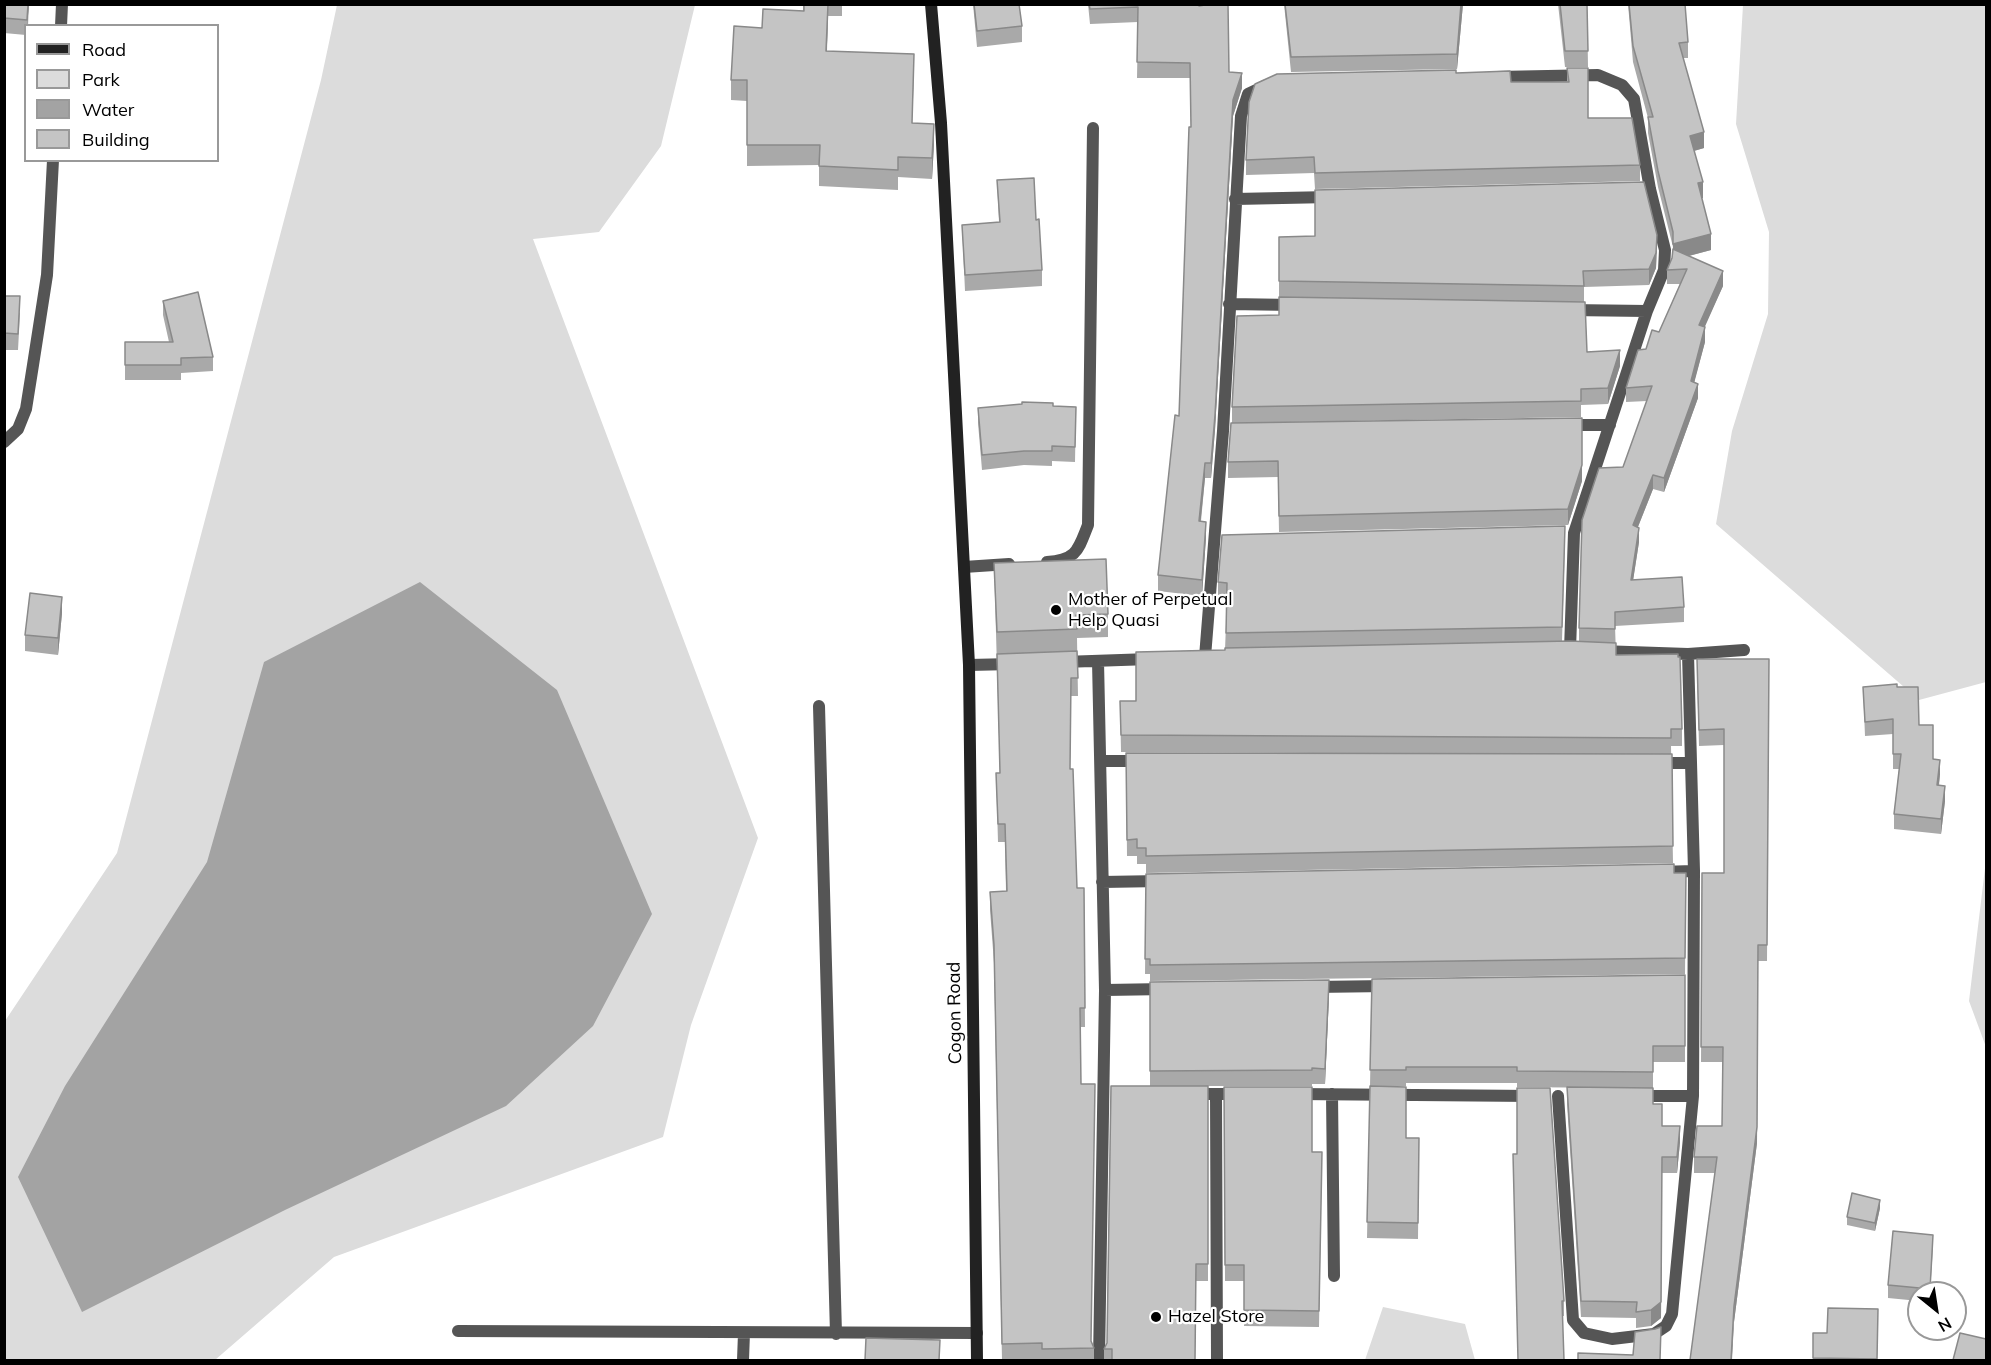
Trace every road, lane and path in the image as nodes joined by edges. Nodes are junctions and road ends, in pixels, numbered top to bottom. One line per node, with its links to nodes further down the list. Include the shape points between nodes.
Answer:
1 (62, 4): 3 (street)
2 (931, 4): 17 (street, Cogon Road, via 941,123)
3 (61, 24)
4 (1479, 77): 13 (street, via 1598,75 1622,85 1634,99 1644,189 1665,249 1664,270)
5 (1276, 81): 9 (street, via 1248,94 1240,116)
6 (1093, 128): 17 (street, via 1088,525 1077,551 1062,561)
7 (53, 162): 16 (street, via 47,275 26,409 18,429)
8 (1341, 196): 9 (street)
9 (1235, 199): 10 (street)
10 (1229, 304): 11 (street); 20 (street, via 1228,431 1220,542)
11 (1301, 306)
12 (1551, 310): 13 (street)
13 (1647, 311): 14 (street)
14 (1610, 424): 15 (street); 19 (street, via 1568,533 1564,650)
15 (1551, 426)
16 (4, 442)
17 (964, 567): 25 (street, Cogon Road)
18 (1744, 650): 19 (street)
19 (1688, 654): 30 (street)
20 (1205, 657)
21 (1157, 659): 22 (street)
22 (1098, 661): 23 (street); 27 (street)
23 (1051, 662)
24 (1028, 663): 25 (street)
25 (969, 665): 49 (street, Cogon Road)
26 (819, 706): 50 (street)
27 (1101, 761): 28 (street); 34 (street)
28 (1160, 761)
29 (1644, 763): 30 (street)
30 (1691, 763): 32 (street)
31 (1647, 872): 32 (street)
32 (1694, 872): 45 (street, via 1689,983)
33 (1173, 881): 34 (street)
34 (1102, 882): 38 (street)
35 (1400, 986): 36 (street)
36 (1305, 987)
37 (1176, 989): 38 (street)
38 (1105, 990): 53 (street, via 1109,1095)
39 (1182, 1094): 40 (street)
40 (1216, 1094): 41 (street); 54 (street)
41 (1251, 1094)
42 (1286, 1094): 43 (street)
43 (1332, 1094): 45 (street, via 1564,1096 1573,1320 1584,1333 1612,1339 1654,1334 1666,1326 1672,1314); 46 (street)
44 (1626, 1096): 45 (street)
45 (1693, 1096)
46 (1334, 1276)
47 (458, 1331): 48 (street)
48 (744, 1333): 50 (street); 51 (street)
49 (976, 1333): 50 (street); 52 (street, Cogon Road)
50 (836, 1334)
51 (743, 1360)
52 (977, 1360)
53 (1099, 1360)
54 (1217, 1360)

